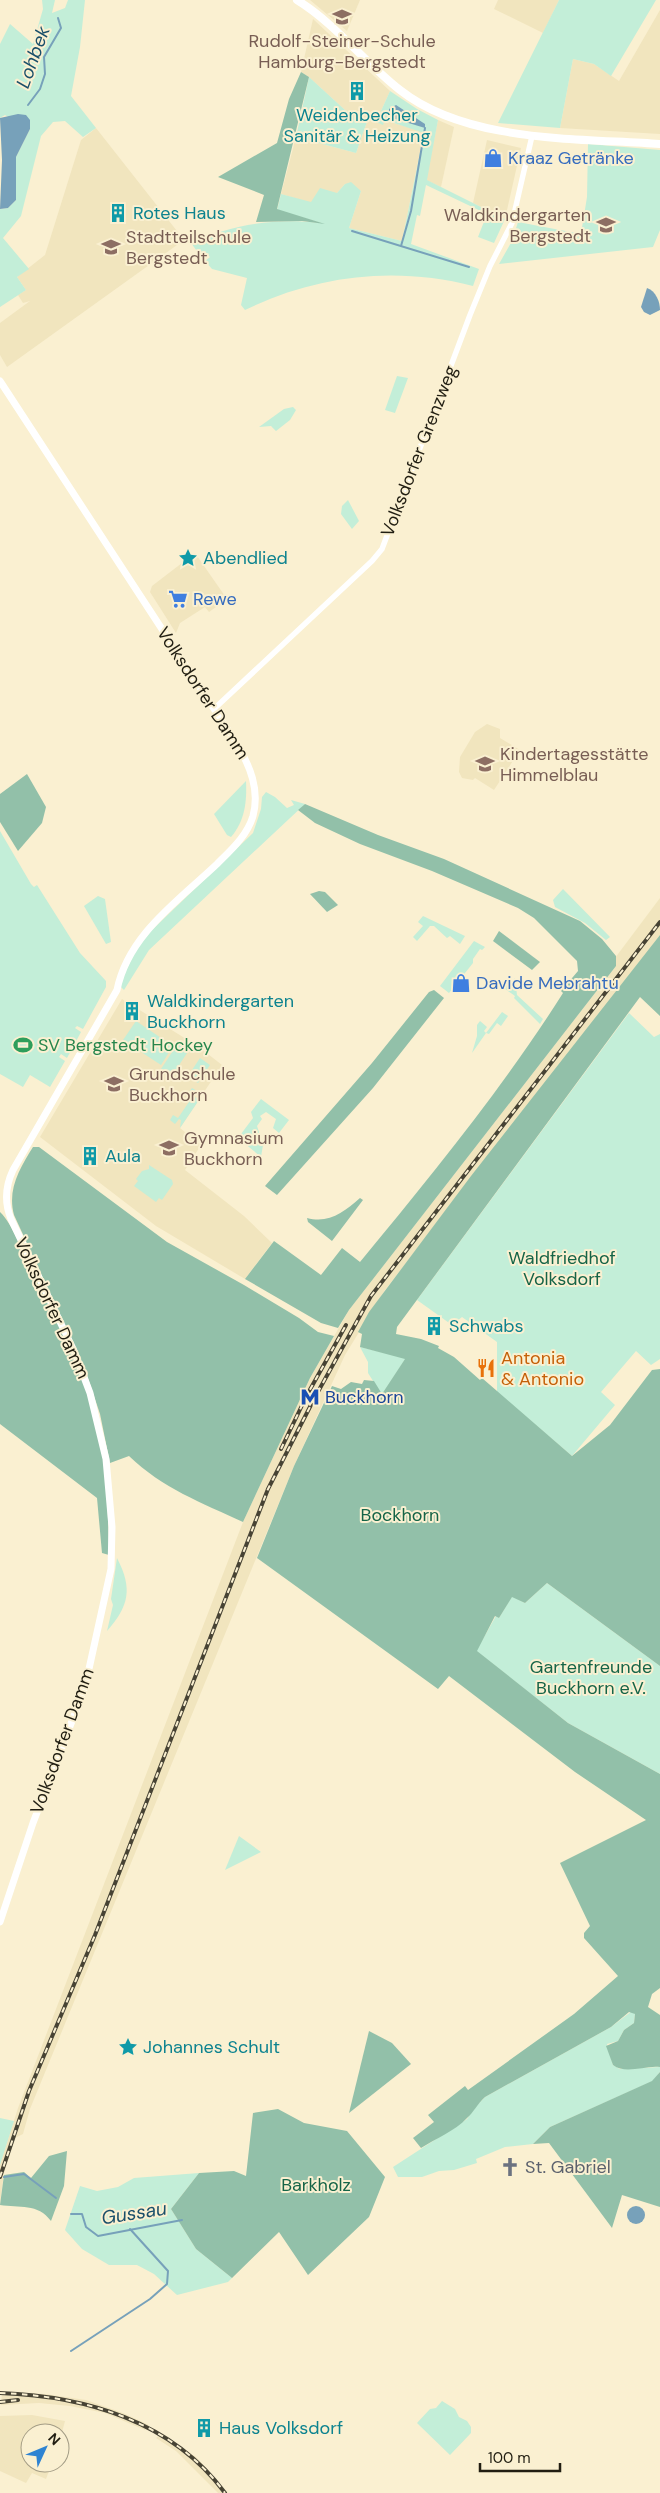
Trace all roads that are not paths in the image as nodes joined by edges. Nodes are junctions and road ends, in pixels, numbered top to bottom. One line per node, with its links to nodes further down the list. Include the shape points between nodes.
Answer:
1 (297, 0): 2 (main road, via 334,28 408,96 475,125)
2 (532, 136): 3 (main road); 5 (street, Volksdorfer Grenzweg, via 512,223 490,266 382,549)
3 (660, 144)
4 (0, 381): 5 (main road, Volksdorfer Damm)
5 (215, 708): 6 (main road, Volksdorfer Damm, via 243,753 252,775 255,795 252,820 240,841 149,927 134,946 120,974 117,990 13,1170 7,1189 10,1219 74,1351 90,1393 106,1459 112,1527 111,1569 85,1687 33,1822)
6 (0, 1922)

